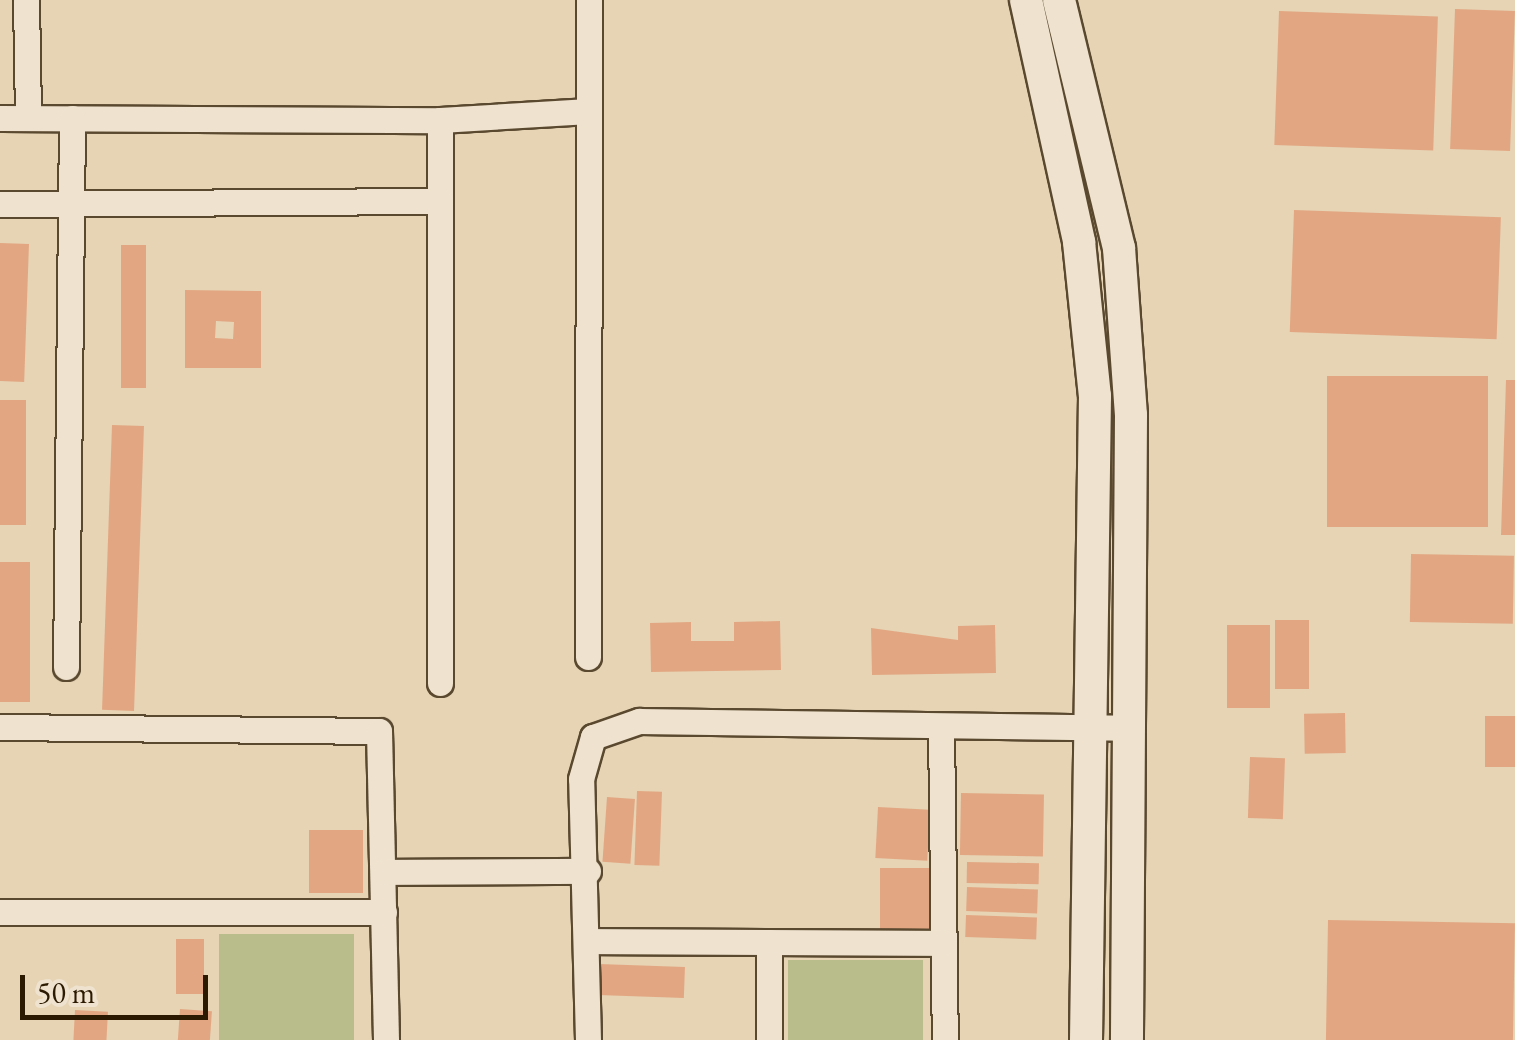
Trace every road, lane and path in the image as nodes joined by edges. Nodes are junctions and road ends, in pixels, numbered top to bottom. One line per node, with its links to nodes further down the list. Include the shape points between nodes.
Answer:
1 (26, 0): 7 (street)
2 (589, 0): 5 (street)
3 (1026, 0): 18 (street, via 1078,242 1096,396)
4 (1060, 0): 19 (street, via 1119,248 1130,415)
5 (589, 111): 9 (street); 13 (street)
6 (0, 118): 7 (street)
7 (28, 118): 8 (street)
8 (72, 118): 9 (street); 11 (street)
9 (440, 120): 10 (street)
10 (440, 201): 11 (street); 15 (street)
11 (71, 203): 12 (street); 14 (street)
12 (0, 204)
13 (588, 657)
14 (66, 667)
15 (440, 683)
16 (941, 726): 18 (street); 20 (street, via 612,728 584,753); 26 (street)
17 (0, 727): 21 (street, via 379,731)
18 (1087, 728): 19 (street); 31 (street)
19 (1128, 728): 32 (street)
20 (588, 871): 21 (street); 24 (street)
21 (384, 872): 23 (street)
22 (0, 912): 23 (street)
23 (384, 912): 27 (street)
24 (588, 941): 25 (street); 28 (street)
25 (769, 942): 26 (street); 29 (street)
26 (944, 943): 30 (street)
27 (386, 1040)
28 (588, 1040)
29 (769, 1040)
30 (945, 1040)
31 (1086, 1040)
32 (1127, 1040)

